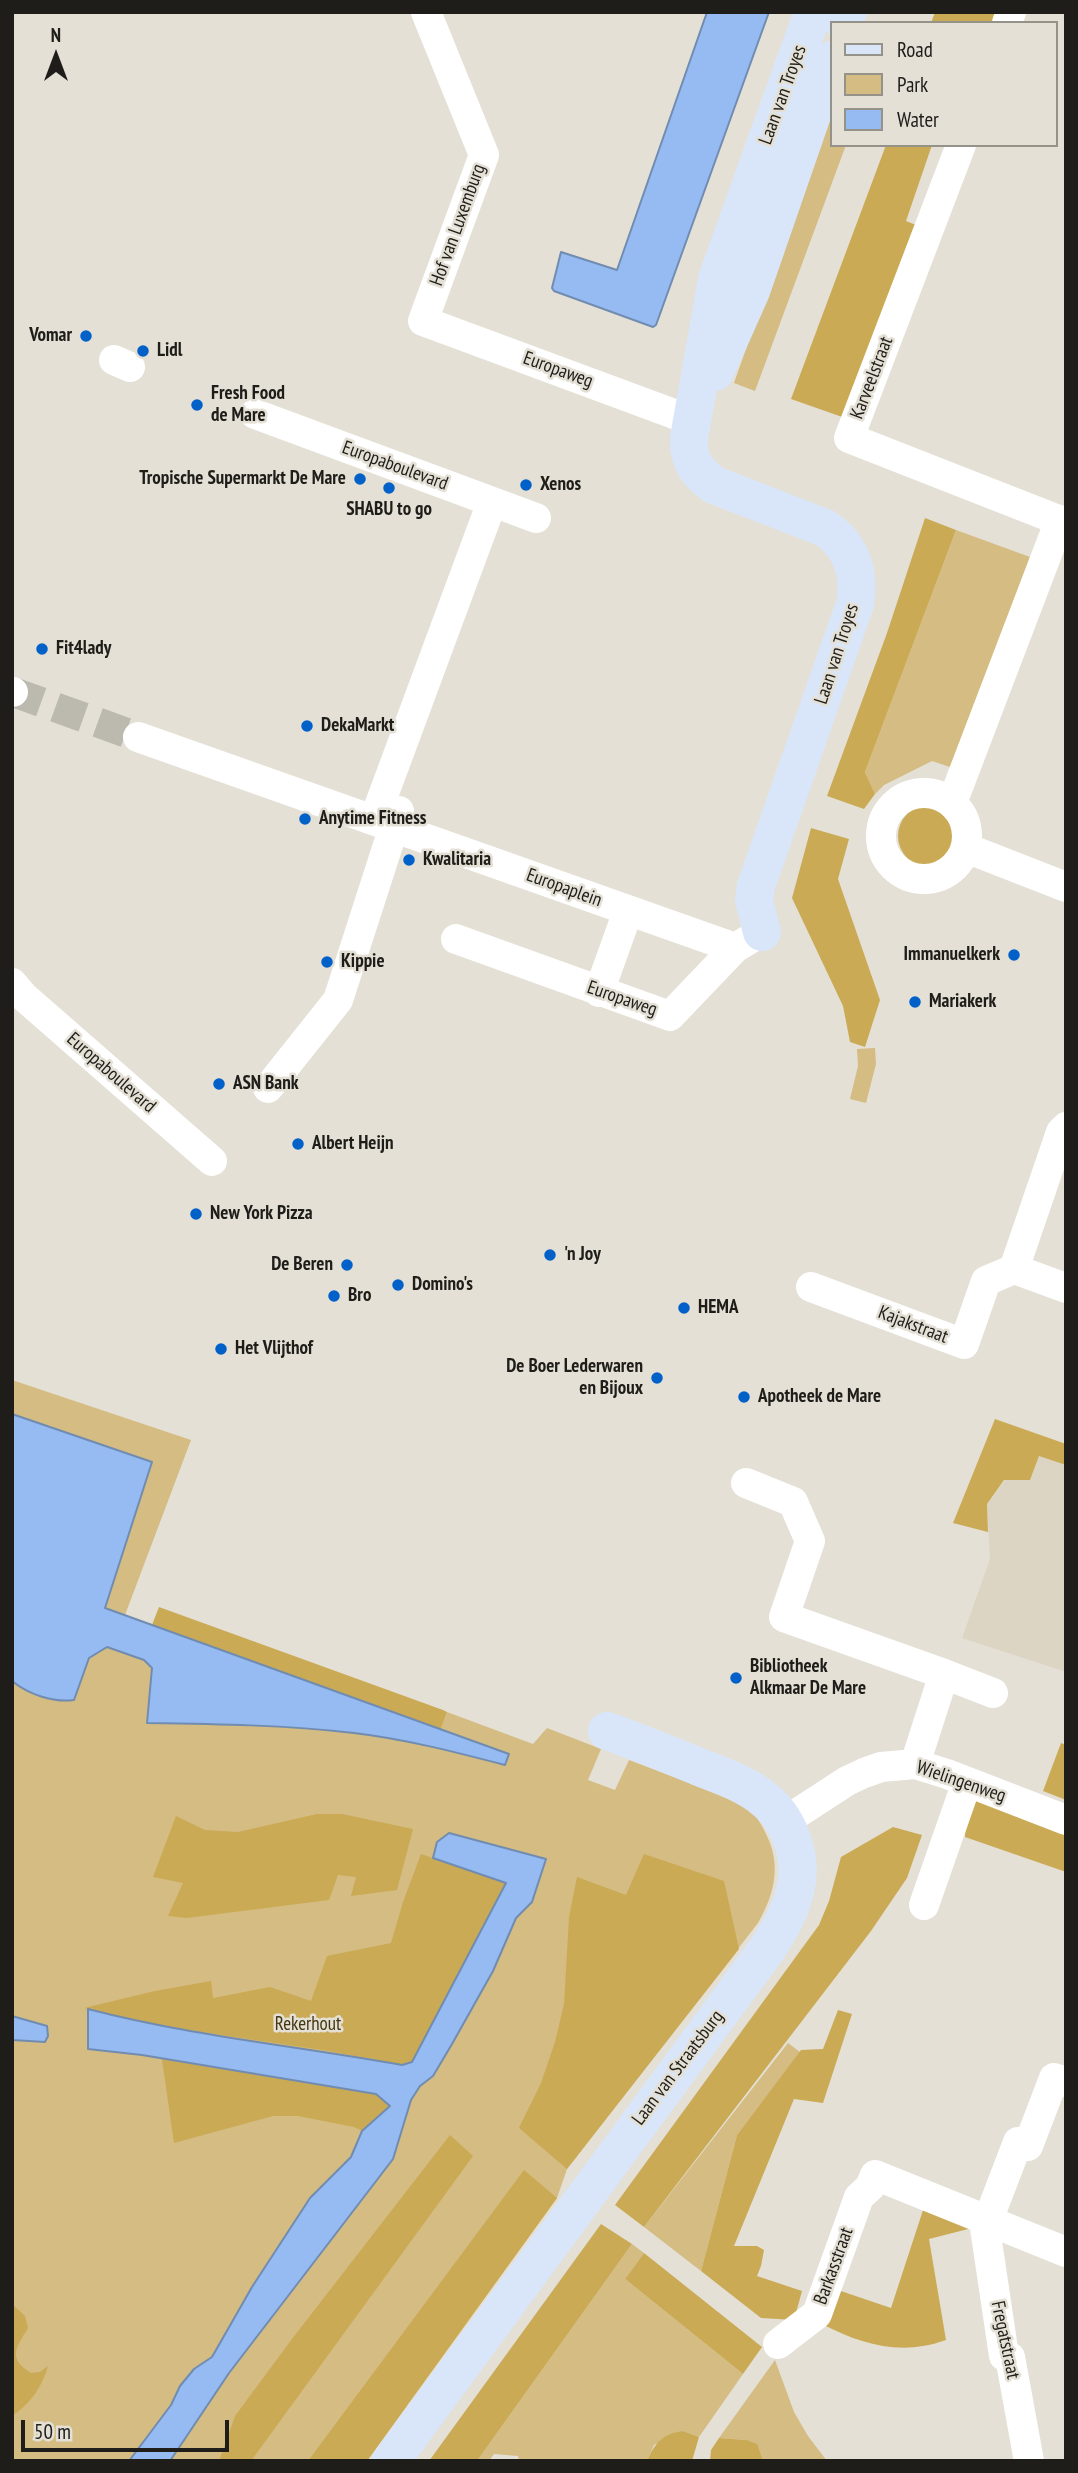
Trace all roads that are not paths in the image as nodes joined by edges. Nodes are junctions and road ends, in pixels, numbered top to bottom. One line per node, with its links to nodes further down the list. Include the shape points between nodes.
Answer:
1 (426, 12): 5 (street, Hof van Luxemburg, via 484,155)
2 (813, 12): 7 (street, Laan van Troyes, via 717,279)
3 (830, 63): 7 (street, Laan van Troyes, via 751,292)
4 (960, 147): 10 (street, Karveelstraat, via 849,438)
5 (423, 321): 7 (street, Europaweg)
6 (255, 414): 8 (street, Europaboulevard)
7 (693, 421): 19 (street, Laan van Troyes, via 690,457 703,477 837,536 849,551 857,580 855,604 756,886)
8 (492, 502): 9 (street, Europaboulevard); 14 (street)
9 (536, 519)
10 (1063, 522): 13 (street, Karveelstraat)
11 (138, 737): 14 (street)
12 (408, 786): 14 (street)
13 (952, 803): 15 (street, via 966,823); 15 (street, via 927,793 901,799 884,819 882,847 898,870 924,880 951,871)
14 (384, 824): 17 (street, Europaplein); 22 (street, via 338,1000)
15 (966, 848): 16 (street)
16 (1066, 887)
17 (628, 911): 19 (street, Europaplein); 21 (street)
18 (456, 939): 21 (street, Europaweg)
19 (749, 940): 21 (street, Europaweg, via 670,1016)
20 (12, 983): 24 (street, Europaboulevard)
21 (600, 992)
22 (268, 1088)
23 (1066, 1127): 25 (street)
24 (212, 1161)
25 (1014, 1269): 26 (street, Kajakstraat, via 986,1281 964,1344); 27 (street)
26 (811, 1287)
27 (1066, 1288)
28 (746, 1483): 29 (street, via 793,1502 810,1541 784,1617)
29 (944, 1674): 30 (street); 32 (street)
30 (993, 1693)
31 (607, 1731): 35 (street, Laan van Straatsburg, via 747,1788 761,1796)
32 (915, 1764): 33 (street, Wielingenweg); 35 (street, Wielingenweg, via 864,1773)
33 (967, 1782): 34 (street, Wielingenweg); 36 (street)
34 (1066, 1820)
35 (784, 1822): 41 (street, Laan van Straatsburg, via 796,1853 797,1879 786,1916 770,1944)
36 (924, 1905)
37 (1066, 2082): 38 (street, Fregatstraat, via 1054,2078 1028,2146 1018,2142)
38 (988, 2219): 39 (street); 40 (street, Barkasstraat, via 875,2175 859,2197 817,2314); 42 (street, Fregatstraat, via 985,2228 1004,2356 1010,2357)
39 (1066, 2252)
40 (778, 2344)
41 (391, 2461)
42 (1029, 2461)

